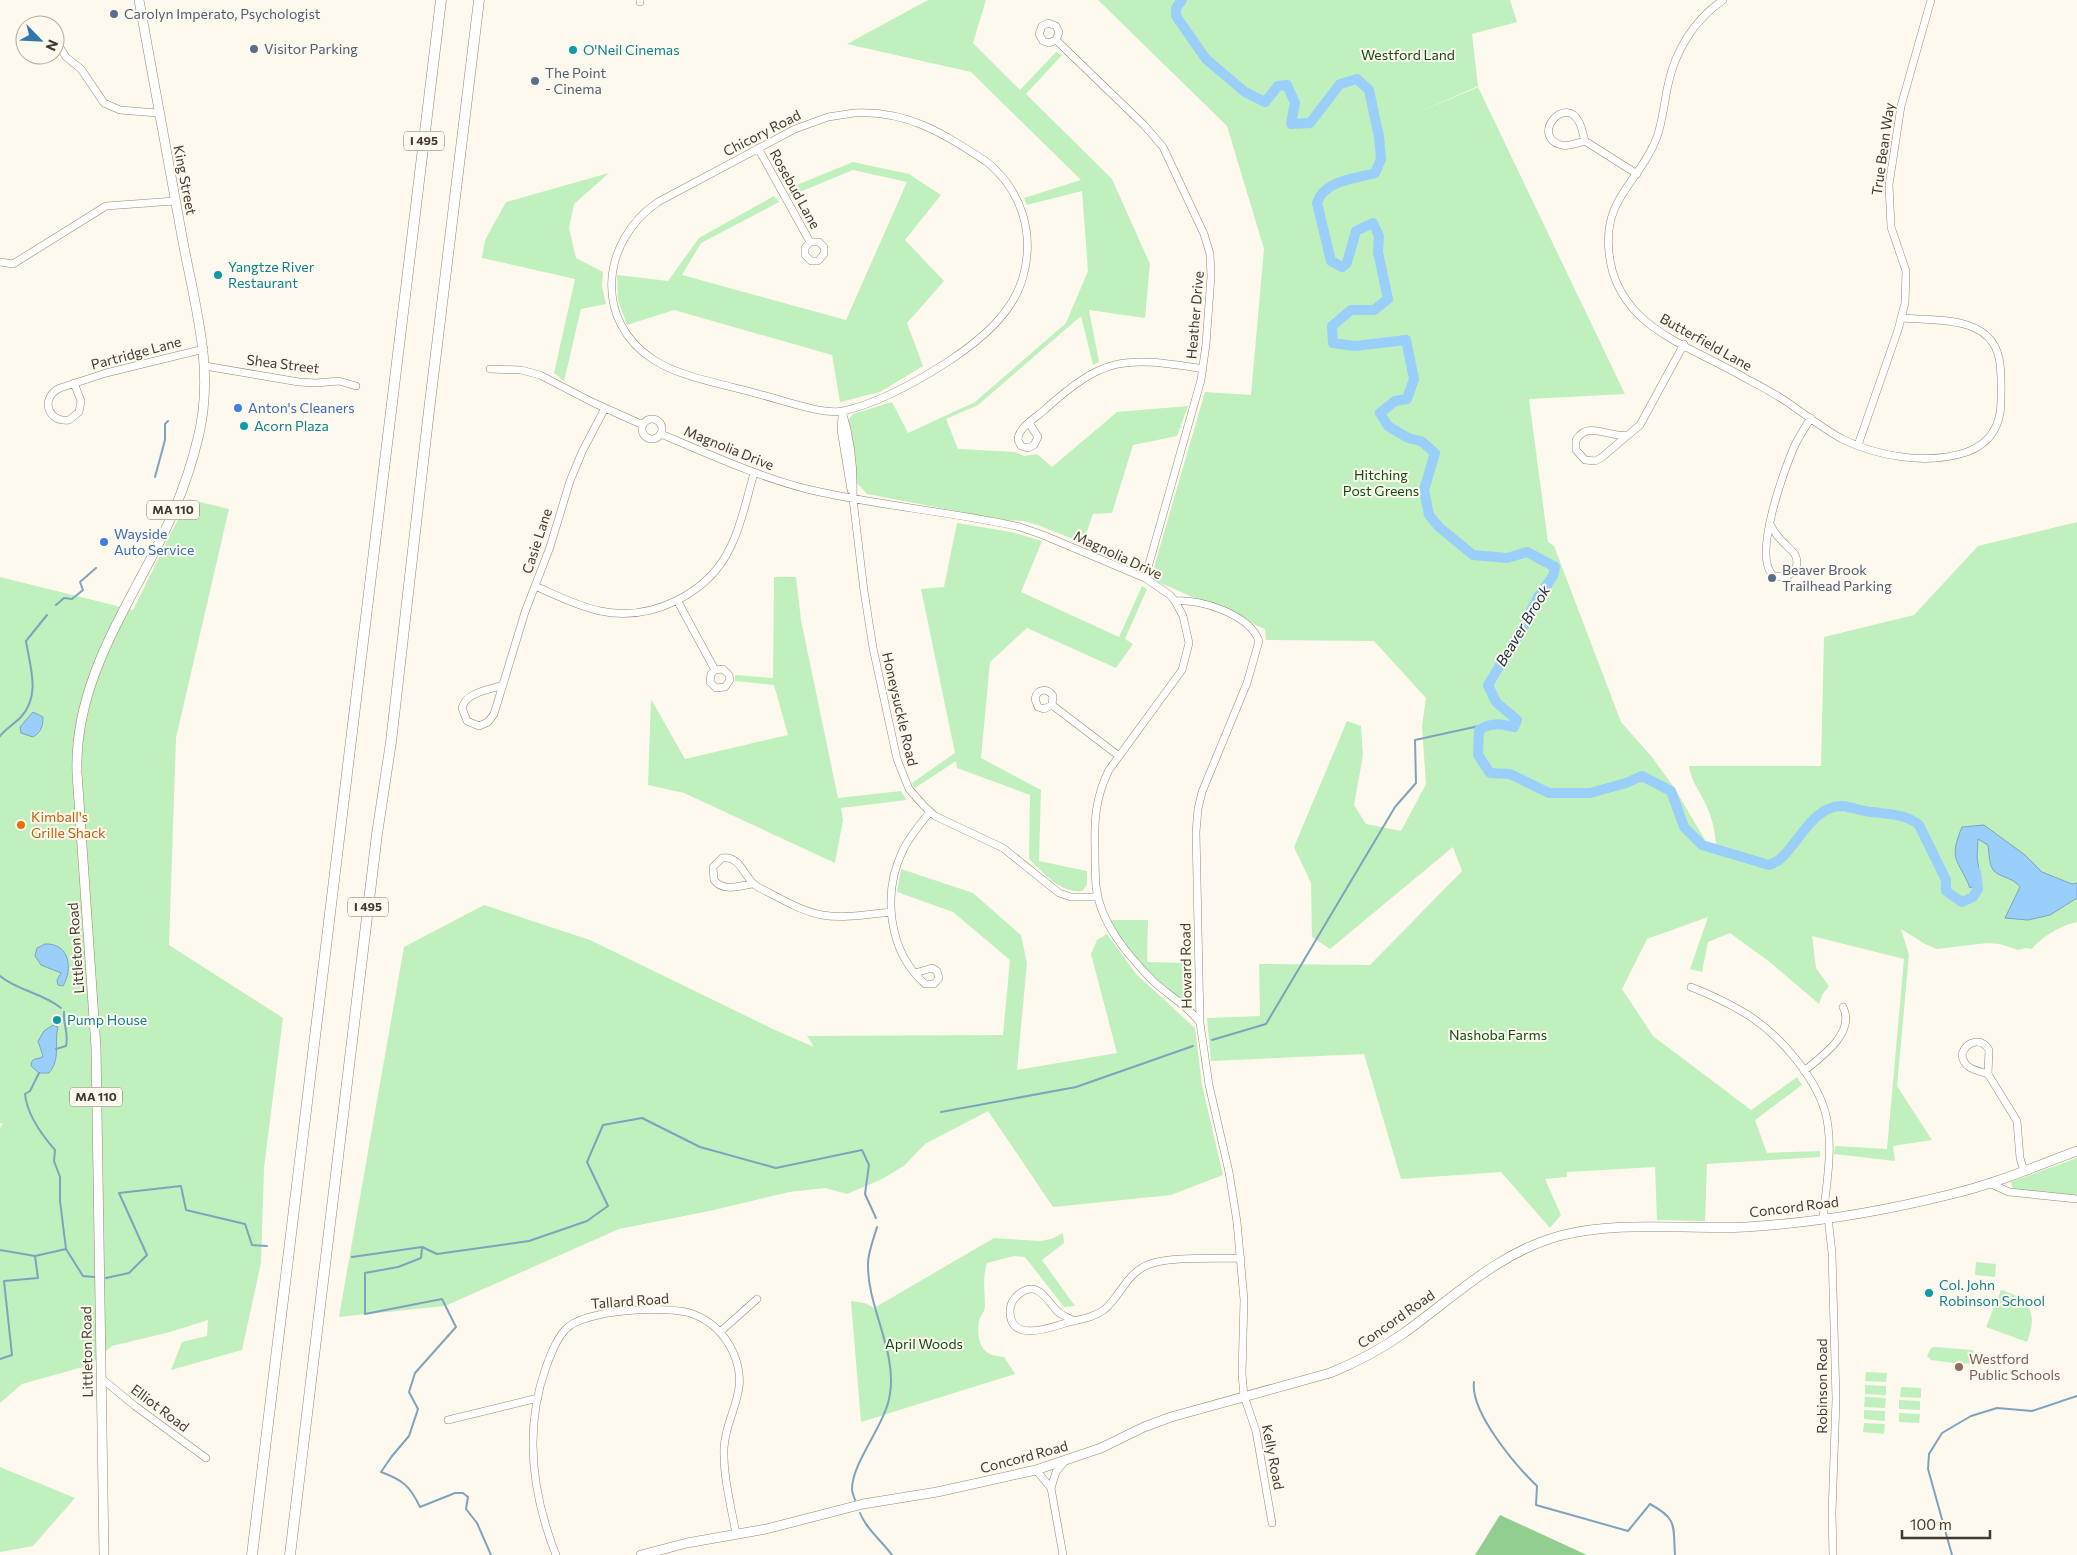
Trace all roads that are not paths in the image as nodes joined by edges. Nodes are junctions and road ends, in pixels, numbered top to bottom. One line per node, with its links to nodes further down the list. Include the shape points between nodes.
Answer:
1 (139, 0): 10 (main road, King Street / MA 110)
2 (436, 0): 9 (highway)
3 (441, 0): 9 (highway, I 495)
4 (479, 0): 75 (highway, I 495)
5 (1723, 0): 13 (street, Butterfield Lane, via 1698,22 1677,56 1657,136)
6 (1931, 0): 17 (street, True Bean Way, via 1901,106 1889,185 1891,227 1906,271)
7 (1056, 40): 22 (street, Heather Drive, via 1154,135 1169,158 1204,234 1212,270)
8 (65, 56): 10 (street, via 81,70 104,103 120,110)
9 (430, 94): 74 (highway, I 495)
10 (158, 112): 14 (main road, King Street / MA 110)
11 (1585, 141): 11 (street, via 1580,122 1572,114 1562,113 1553,118 1550,134 1556,142 1566,145); 13 (street)
12 (758, 148): 15 (street, Rosebud Lane); 26 (street, Chicory Road, via 658,202 634,222 623,238 614,262 612,287 616,312 635,344 666,367 804,406); 26 (street, Chicory Road, via 795,129 828,118 867,112 901,116 928,127 987,162 1012,188 1022,210 1027,239 1025,269 1015,297 996,322 935,369 887,395)
13 (1637, 174): 18 (street, Butterfield Lane, via 1613,208 1608,241 1611,264 1631,307 1650,325)
14 (175, 201): 16 (street, via 106,206 13,264); 19 (main road, King Street / MA 110)
15 (810, 242)
16 (0, 262)
17 (1902, 318): 32 (street, True Bean Way); 32 (street, via 1962,324 1987,336 2000,361 2001,410 1998,423 1982,445 1951,456 1905,457)
18 (1684, 344): 27 (street, Butterfield Lane); 31 (street, via 1642,421)
19 (204, 349): 20 (main road, King Street / MA 110); 23 (street, Partridge Lane)
20 (206, 366): 24 (street, Shea Street, via 299,382 339,381); 63 (main road, Littleton Road / MA 110, via 200,429 188,471 167,525 97,663 80,724 77,773 96,1048)
21 (490, 369): 25 (street, Magnolia Drive, via 521,370 540,375)
22 (1203, 369): 28 (street, via 1152,361 1113,364 1078,381); 36 (street, Heather Drive)
23 (74, 383): 23 (street, Partridge Lane, via 57,389 50,397 49,410 58,420 72,419 79,412 81,401)
24 (356, 386)
25 (605, 408): 29 (street, Magnolia Drive); 37 (street, Casie Lane, via 572,476)
26 (842, 411): 34 (street, via 847,479)
27 (1811, 418): 32 (street, Butterfield Lane, via 1839,437); 35 (street, via 1790,457)
28 (1029, 423)
29 (642, 425): 30 (street, Magnolia Drive, via 642,433 648,439); 30 (street, Magnolia Drive, via 655,420 661,425)
30 (661, 434): 33 (street, Magnolia Drive)
31 (1627, 435): 31 (street, via 1586,431 1576,440 1576,450 1582,458 1595,461)
32 (1858, 445)
33 (754, 473): 34 (street, Magnolia Drive); 38 (street, via 736,535 725,558 704,582)
34 (853, 499): 36 (street, Magnolia Drive, via 1020,527); 44 (street, Honeysuckle Road, via 868,620 897,760 909,789)
35 (1770, 524): 35 (street, via 1766,565 1774,576 1787,577 1796,568 1797,558)
36 (1145, 578): 39 (street, Magnolia Drive)
37 (535, 586): 38 (street, via 588,608 614,613 646,611); 41 (street, Casie Lane)
38 (677, 600): 40 (street)
39 (1175, 601): 43 (street, Magnolia Drive, via 1188,632 1186,660 1172,685); 51 (street, Howard Road, via 1198,601 1229,614 1252,629 1259,641 1198,809)
40 (715, 670)
41 (503, 685): 41 (street, Casie Lane, via 490,720 479,726 467,721 462,708 467,698)
42 (1052, 705): 43 (street)
43 (1119, 756): 46 (street, Magnolia Drive, via 1103,783 1096,808)
44 (930, 812): 46 (street, Honeysuckle Road, via 1003,848 1060,893 1071,897); 47 (street, via 906,844 896,865)
45 (752, 884): 45 (street, via 734,859 722,858 713,867 712,876 721,886); 47 (street, via 822,915)
46 (1098, 897): 51 (street, Magnolia Drive, via 1110,927 1132,959)
47 (891, 912): 48 (street, via 900,948)
48 (915, 973)
49 (1691, 987): 52 (street, Robinson Road, via 1744,1012 1761,1024)
50 (1843, 1007): 52 (street, via 1846,1018 1839,1038)
51 (1200, 1023): 59 (street, Howard Road, via 1213,1107 1234,1197)
52 (1804, 1071): 58 (street, Robinson Road, via 1822,1101 1828,1123)
53 (1988, 1074): 53 (street, via 1971,1069 1964,1063 1962,1054 1970,1043 1983,1044 1989,1050); 55 (street, via 2017,1121)
54 (2077, 1151): 55 (main road, Concord Road)
55 (2024, 1171): 56 (main road, Concord Road)
56 (1990, 1183): 57 (street, via 2009,1192); 58 (main road, Concord Road, via 1953,1194)
57 (2077, 1199)
58 (1826, 1217): 64 (main road, Concord Road, via 1747,1226 1607,1229 1545,1240 1492,1266 1404,1333 1354,1364); 79 (street, Robinson Road, via 1832,1260 1836,1399)
59 (1241, 1258): 61 (street, via 1163,1260 1149,1264 1132,1275 1103,1310); 64 (street, Howard Road)
60 (758, 1299): 62 (street)
61 (1075, 1320): 61 (street, via 1060,1313 1037,1291 1020,1293 1011,1306 1013,1321 1026,1331 1039,1331)
62 (720, 1332): 65 (street, Tallard Road, via 700,1318 677,1310 585,1317 569,1326 560,1336 543,1375); 72 (street, Tallard Road, via 734,1353 739,1377 739,1393 726,1436 724,1455)
63 (101, 1378): 67 (street, Elliot Road); 73 (main road, Littleton Road / MA 110)
64 (1244, 1396): 68 (main road, Concord Road, via 1171,1417); 71 (street, Kelly Road, via 1256,1431)
65 (538, 1398): 66 (street); 76 (street, Tallard Road, via 532,1433 533,1464 543,1515)
66 (448, 1420)
67 (206, 1458)
68 (1064, 1462): 69 (main road, Concord Road); 70 (street)
69 (1036, 1470): 70 (street); 72 (main road, Concord Road, via 863,1504)
70 (1050, 1488): 78 (street)
71 (1272, 1524)
72 (736, 1534): 77 (main road, Concord Road)
73 (104, 1555)
74 (252, 1555)
75 (290, 1555)
76 (556, 1555)
77 (641, 1555)
78 (1063, 1555)
79 (1833, 1555)

